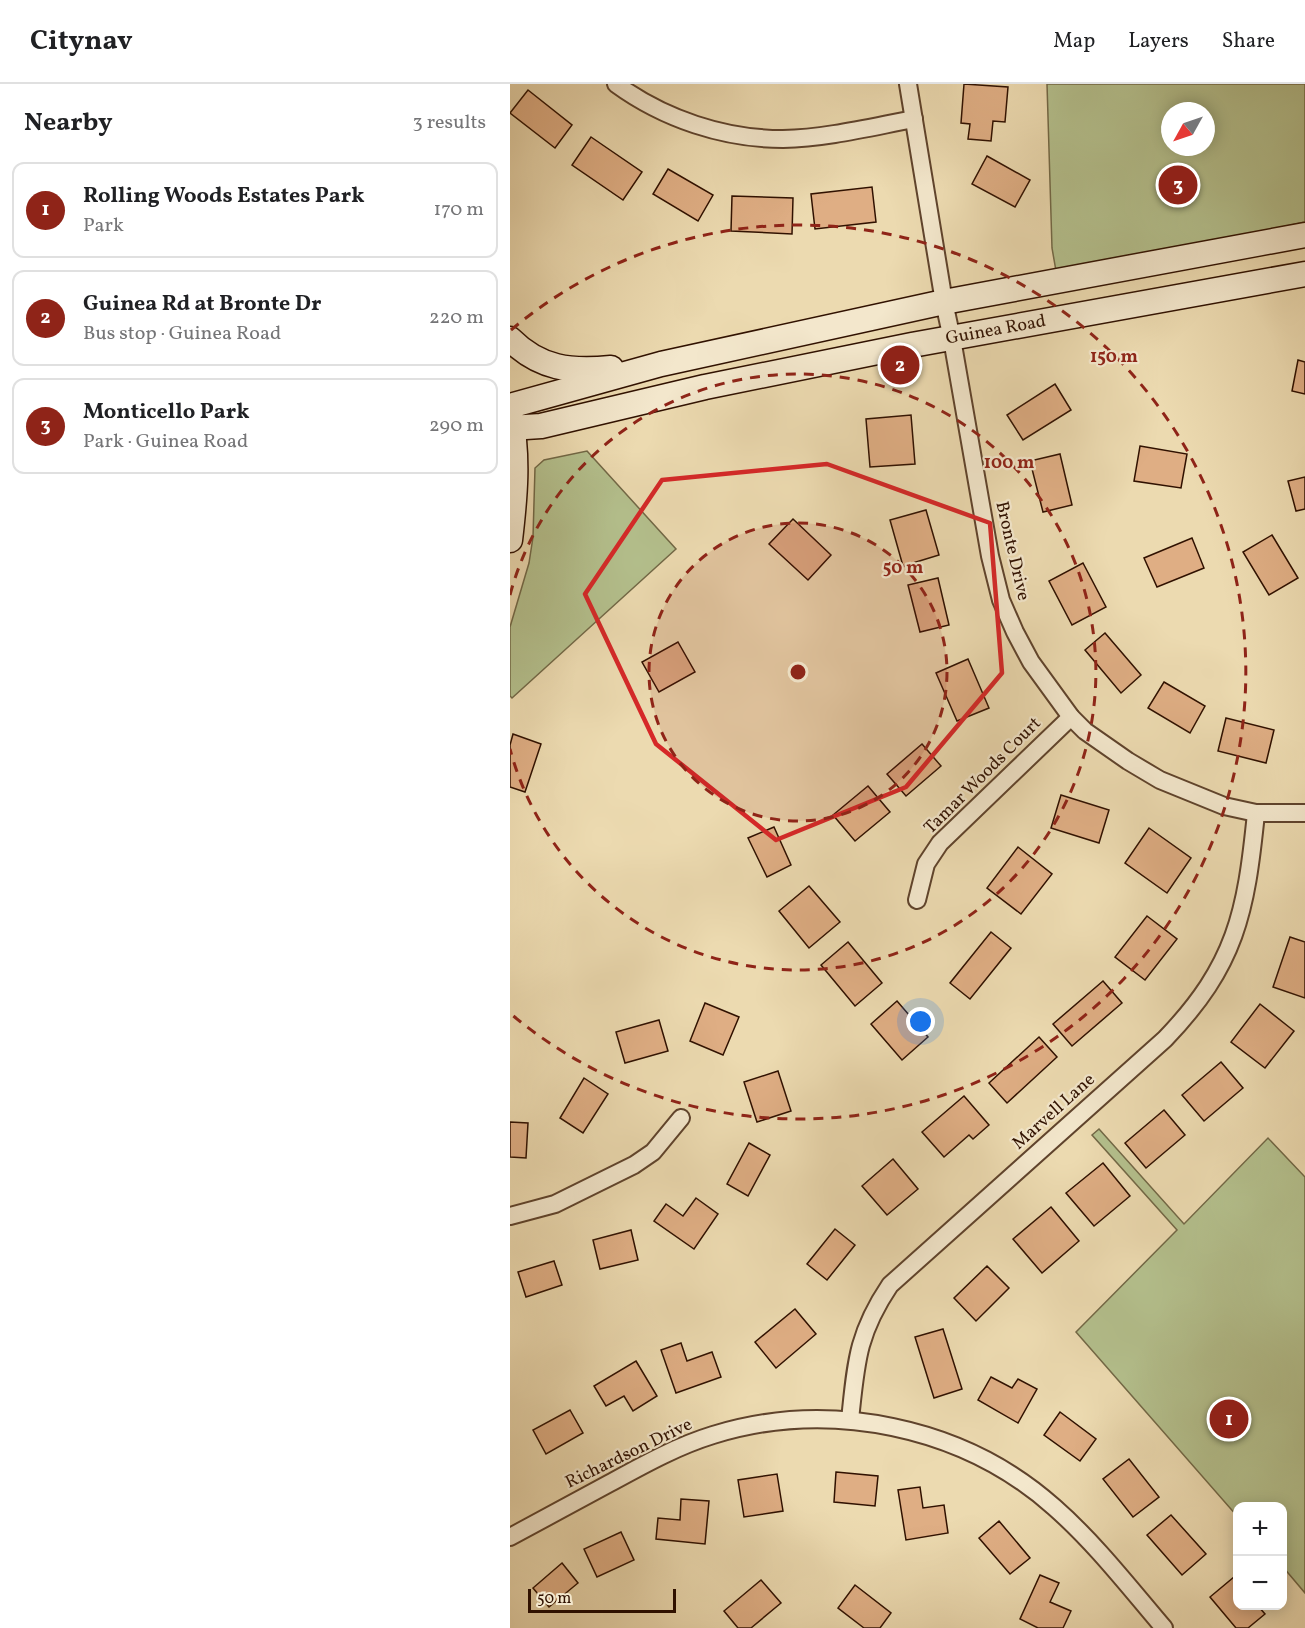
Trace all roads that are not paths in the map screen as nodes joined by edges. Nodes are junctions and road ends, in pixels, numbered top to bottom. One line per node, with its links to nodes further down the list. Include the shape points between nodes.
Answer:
1 (616, 84): 3 (street, via 646,104 688,123 760,138 826,136)
2 (908, 84): 3 (street, Bronte Drive)
3 (914, 119): 6 (street, Bronte Drive)
4 (1305, 235): 6 (main road, Guinea Road)
5 (1305, 274): 8 (main road, Guinea Road)
6 (944, 302): 8 (street, Bronte Drive); 9 (main road, Guinea Road)
7 (510, 339): 9 (main road, via 521,350 564,369)
8 (952, 339): 10 (main road, Guinea Road, via 705,387 541,426); 12 (street, Bronte Drive, via 1001,600 1031,662)
9 (661, 364): 10 (main road)
10 (511, 419): 11 (main road, via 516,456)
11 (510, 540)
12 (1071, 717): 13 (street, Bronte Drive, via 1085,731 1160,780 1224,806); 15 (street, Tamar Woods Court, via 940,843 926,864)
13 (1256, 813): 14 (street, Bronte Drive); 18 (street, Marvell Lane, via 1242,914 1229,951 1207,990 1165,1040 890,1285 862,1336)
14 (1305, 813)
15 (917, 900)
16 (681, 1118): 17 (street, via 653,1152 634,1164 555,1204)
17 (510, 1216)
18 (850, 1420): 19 (street, Richardson Drive, via 774,1422 712,1436 637,1468); 20 (street, Richardson Drive, via 954,1445 1029,1487 1079,1532)
19 (510, 1537)
20 (1164, 1628)

